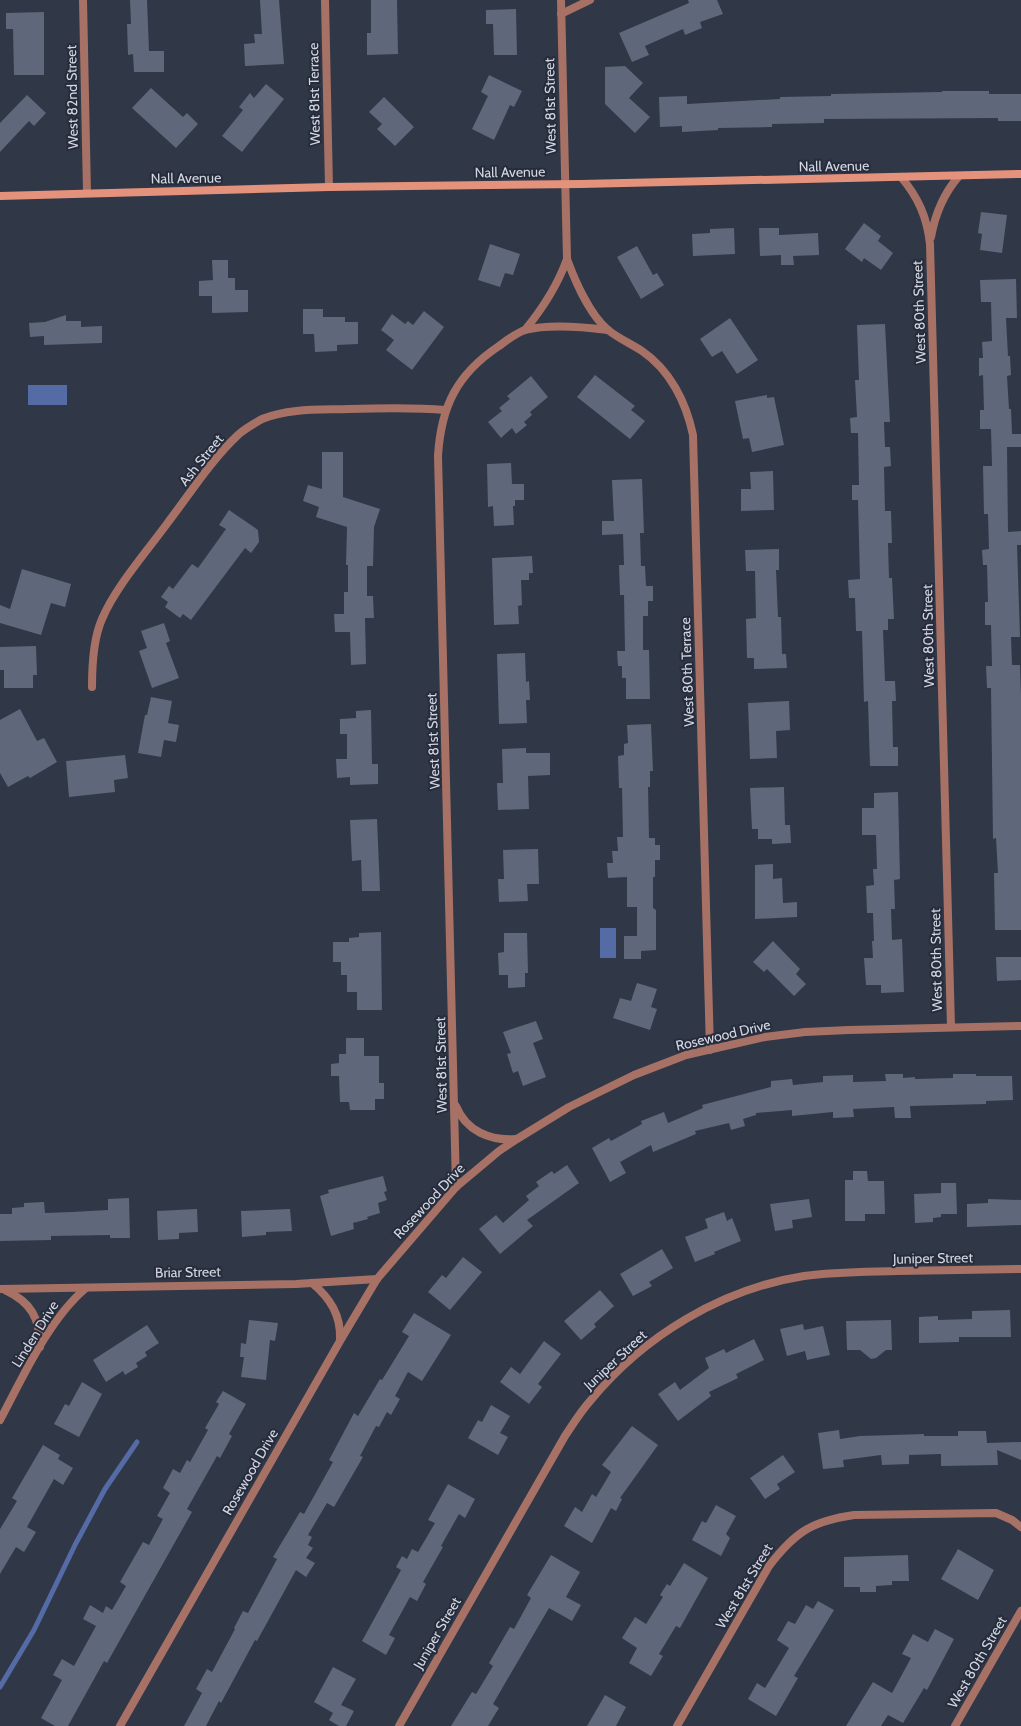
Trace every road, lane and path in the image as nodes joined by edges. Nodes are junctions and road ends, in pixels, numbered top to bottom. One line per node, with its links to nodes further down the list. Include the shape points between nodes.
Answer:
1 (83, 0): 11 (street, West 82nd Street)
2 (325, 0): 10 (street, West 81st Terrace)
3 (561, 0): 5 (street, West 81st Street)
4 (590, 0): 5 (street)
5 (561, 14): 9 (street, West 81st Street)
6 (1021, 174): 7 (main road, Nall Avenue)
7 (959, 176): 8 (main road, Nall Avenue); 13 (street, West 80th Street, via 948,189 942,202)
8 (901, 177): 9 (main road, Nall Avenue); 13 (street, West 80th Street, via 921,205)
9 (565, 185): 10 (main road, Nall Avenue); 14 (street, West 81st Street)
10 (330, 187): 11 (main road, Nall Avenue)
11 (87, 193): 12 (main road, Nall Avenue)
12 (0, 196)
13 (930, 244): 20 (street, West 80th Street)
14 (566, 260): 15 (street, West 81st Street, via 551,296); 16 (street, West 81st Street, via 580,292)
15 (525, 330): 16 (street, West 81st Street, via 562,327); 17 (street, West 81st Street, via 495,348 473,367 459,383)
16 (608, 330): 21 (street, West 80th Terrace, via 643,352 674,385 688,413 693,435)
17 (445, 410): 18 (street, Ash Street, via 394,408 282,412 261,420 240,433 219,455 110,604 102,619 94,649); 22 (street, West 81st Street, via 439,434 438,456)
18 (92, 687)
19 (1021, 1026): 20 (street, Rosewood Drive)
20 (951, 1027): 21 (street, Rosewood Drive, via 805,1032 765,1036)
21 (710, 1050): 23 (street, Rosewood Drive, via 686,1055 634,1075 568,1107)
22 (454, 1102): 23 (street, via 460,1115 474,1130 495,1139); 24 (street, West 81st Street)
23 (516, 1138): 24 (street, Rosewood Drive)
24 (456, 1187): 26 (street, Rosewood Drive)
25 (1021, 1269): 36 (street, Juniper Street, via 853,1272 803,1276 759,1286 723,1300 692,1315 659,1336 624,1365 595,1395 565,1436)
26 (376, 1279): 27 (street, Briar Street); 30 (street, Rosewood Drive)
27 (312, 1283): 28 (street, Briar Street); 30 (street, via 324,1293 332,1306 340,1326)
28 (86, 1288): 29 (street, Briar Street); 31 (street, Linden Drive, via 70,1302)
29 (2, 1289): 31 (street, via 19,1297 32,1312 39,1330)
30 (340, 1341): 35 (street, Rosewood Drive)
31 (40, 1347): 32 (street, Linden Drive)
32 (0, 1420)
33 (1019, 1525): 37 (street, West 81st Street, via 996,1513 854,1515 832,1518 801,1532 784,1546 769,1566)
34 (1021, 1612): 38 (street, West 80th Street)
35 (120, 1726)
36 (399, 1726)
37 (677, 1726)
38 (955, 1726)

